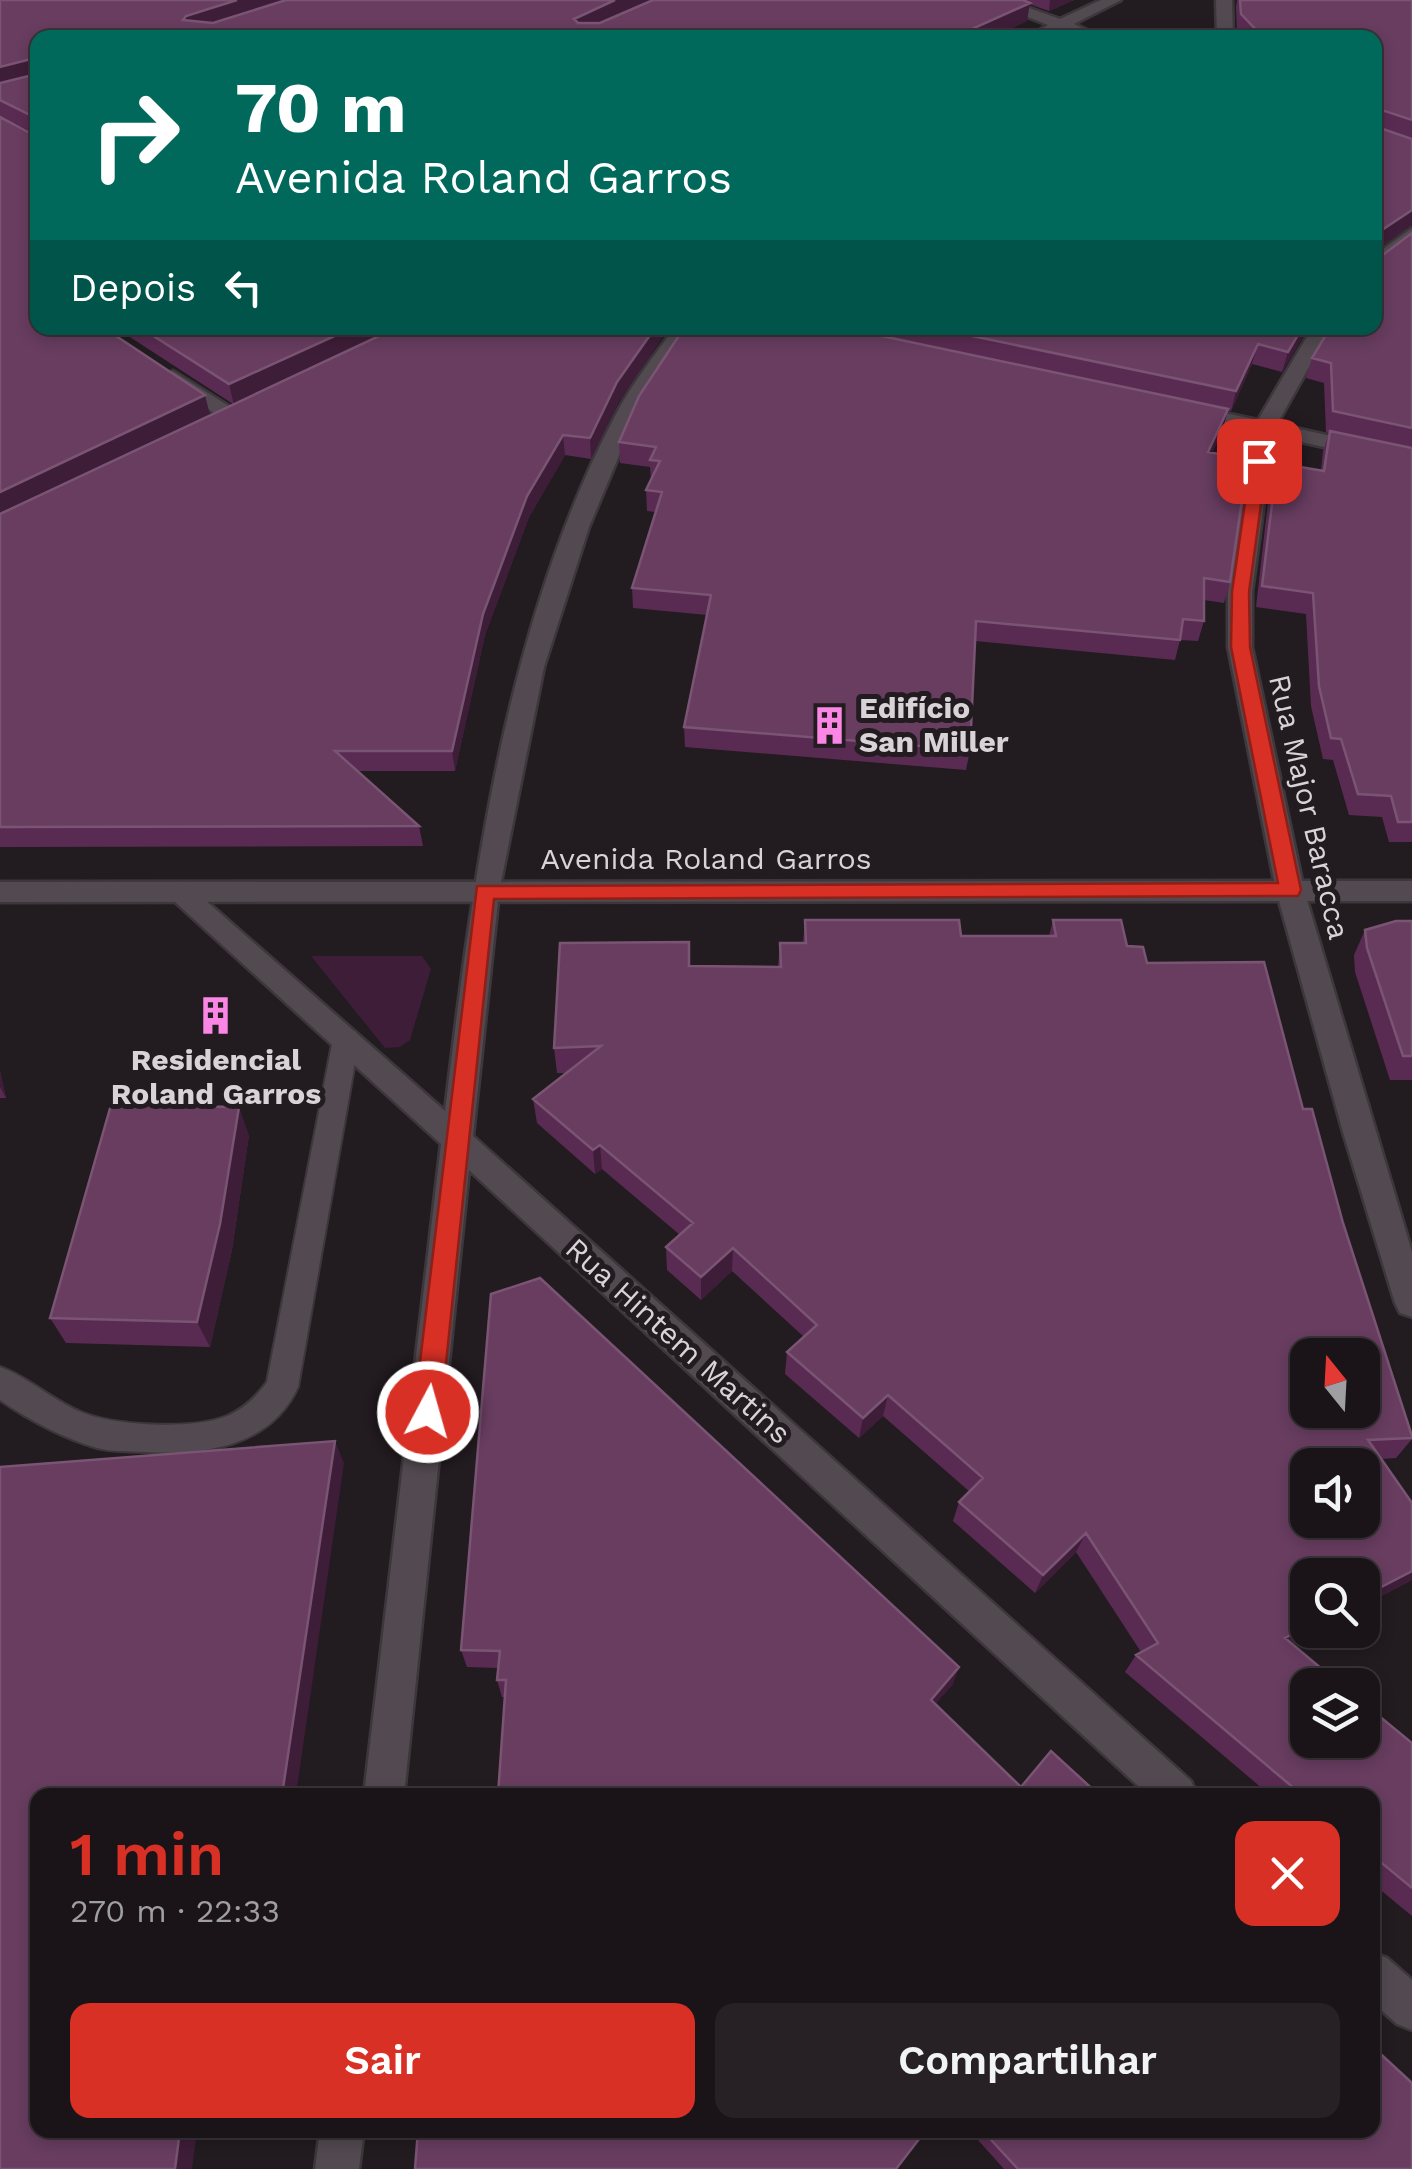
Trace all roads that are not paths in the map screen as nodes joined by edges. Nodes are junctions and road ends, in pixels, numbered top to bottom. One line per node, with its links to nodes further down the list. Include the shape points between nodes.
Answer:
1 (993, 0): 4 (street)
2 (1112, 0): 4 (street)
3 (1224, 0): 7 (street)
4 (1061, 24): 5 (street); 6 (street)
5 (1049, 30)
6 (1076, 30)
7 (1226, 30)
8 (1412, 232): 9 (street)
9 (1382, 260)
10 (678, 335): 21 (street, via 626,415 578,528 532,668)
11 (1316, 335): 15 (street, Rua Major Baracca)
12 (147, 360): 14 (street)
13 (1158, 405): 15 (street)
14 (233, 417)
15 (1264, 428): 16 (street); 17 (street, Rua Major Baracca, via 1240,592 1240,647)
16 (1412, 460)
17 (1290, 890): 19 (street, Avenida Roland Garros); 21 (street, Avenida Roland Garros); 24 (street, Rua Major Baracca)
18 (177, 891): 20 (street, Avenida Roland Garros); 21 (street, Avenida Roland Garros); 22 (street, Rua Hintem Martins)
19 (1412, 891)
20 (0, 892)
21 (485, 892): 23 (street)
22 (346, 1038): 23 (street, Rua Hintem Martins); 25 (lane, via 282,1387 268,1411 193,1440 98,1434 22,1399)
23 (458, 1144): 26 (street); 27 (street, Rua Hintem Martins)
24 (1412, 1303)
25 (0, 1381)
26 (385, 1788)
27 (1168, 1788)
28 (1380, 1981): 29 (street)
29 (1412, 2009)
30 (341, 2138): 31 (street)
31 (337, 2169)

